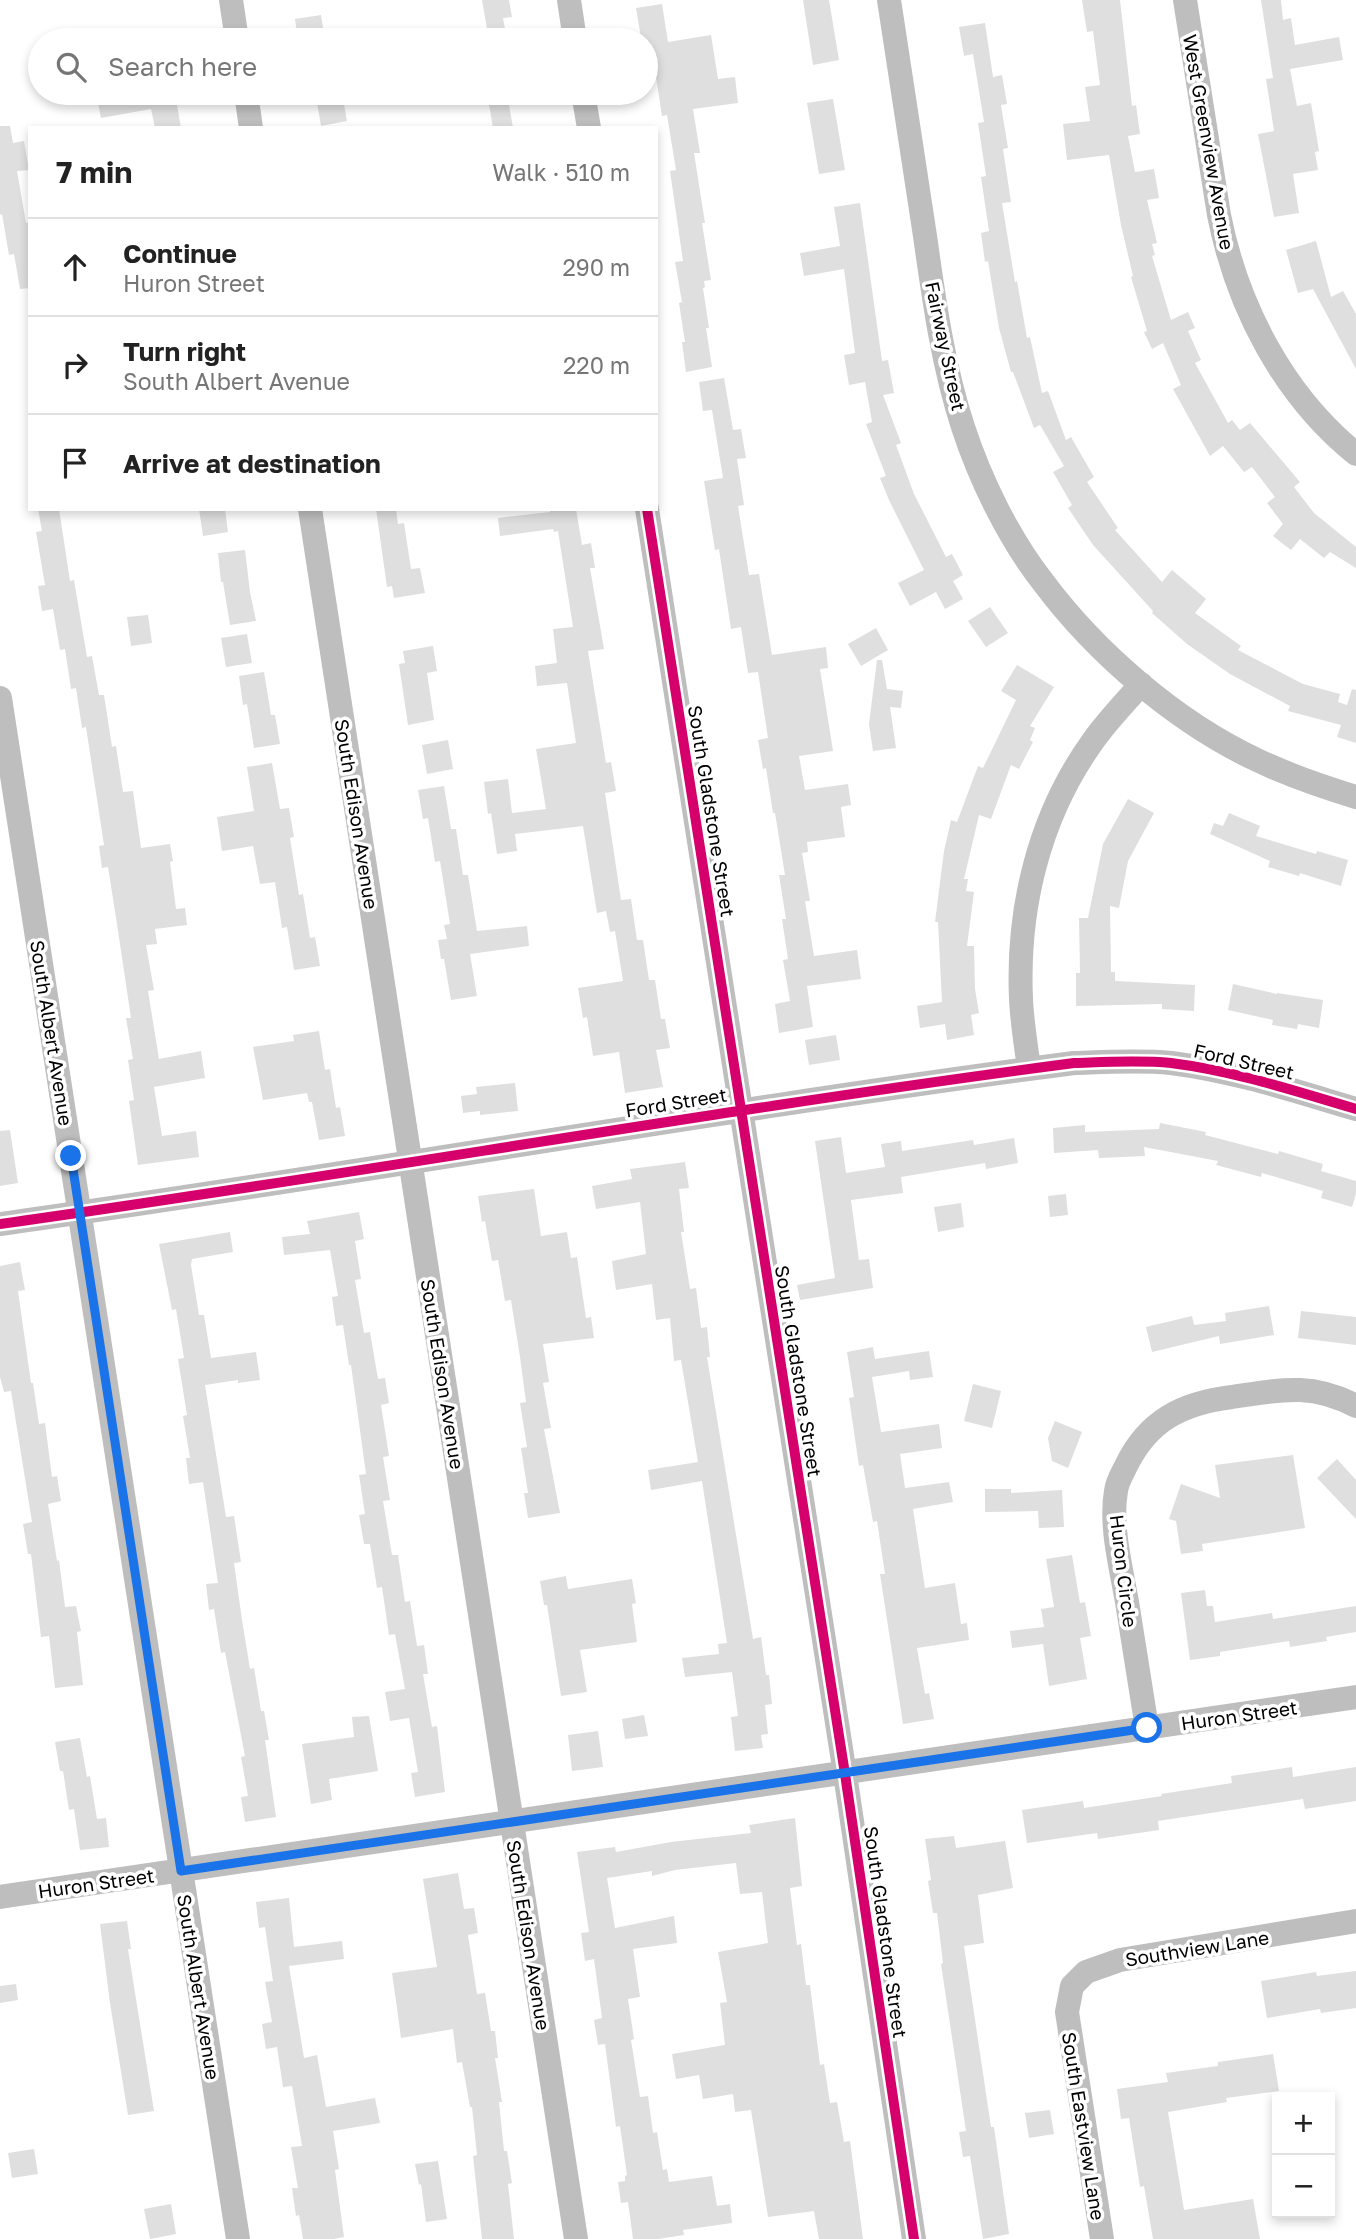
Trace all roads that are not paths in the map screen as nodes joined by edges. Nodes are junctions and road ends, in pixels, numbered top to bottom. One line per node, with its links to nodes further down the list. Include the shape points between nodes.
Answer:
1 (231, 0): 5 (street)
2 (569, 0): 6 (street)
3 (889, 0): 14 (street, Fairway Street, via 933,294 963,428 996,505 1041,580 1066,612)
4 (1185, 0): 11 (street, West Greenview Avenue, via 1219,215 1238,285 1289,382)
5 (235, 28)
6 (573, 28)
7 (248, 105): 9 (street)
8 (585, 105): 10 (street)
9 (251, 126)
10 (589, 126)
11 (1356, 454)
12 (310, 511): 20 (street, South Edison Avenue)
13 (647, 511): 18 (street, South Gladstone Street)
14 (1141, 684): 16 (street, Fairway Street, via 1186,718 1256,760); 17 (street, via 1093,741 1067,783 1049,819 1031,878 1020,958)
15 (0, 698): 21 (street, South Albert Avenue)
16 (1356, 797)
17 (1030, 1068): 18 (street, Ford Street); 19 (street, Ford Street, via 1126,1061 1170,1063 1259,1080)
18 (740, 1110): 20 (street, Ford Street); 26 (street, South Gladstone Street)
19 (1356, 1110)
20 (411, 1163): 21 (street, Ford Street); 27 (street, South Edison Avenue)
21 (80, 1213): 22 (street, Ford Street); 28 (street, South Albert Avenue)
22 (0, 1224)
23 (1356, 1406): 25 (street, Huron Circle, via 1322,1391 1298,1389 1211,1400 1166,1417 1132,1452 1116,1491 1115,1525)
24 (1356, 1697): 25 (street, Huron Street)
25 (1147, 1728): 26 (street, Huron Street)
26 (845, 1774): 27 (street, Huron Street); 34 (street, South Gladstone Street)
27 (511, 1821): 28 (street, Huron Street); 33 (street, South Edison Avenue)
28 (181, 1871): 29 (street, Huron Street); 32 (street, South Albert Avenue)
29 (0, 1897)
30 (1356, 1922): 31 (street, Southview Lane, via 1120,1960 1086,1972 1072,1986)
31 (1067, 2012): 35 (street, South Eastview Lane)
32 (238, 2239)
33 (576, 2239)
34 (914, 2239)
35 (1102, 2239)

